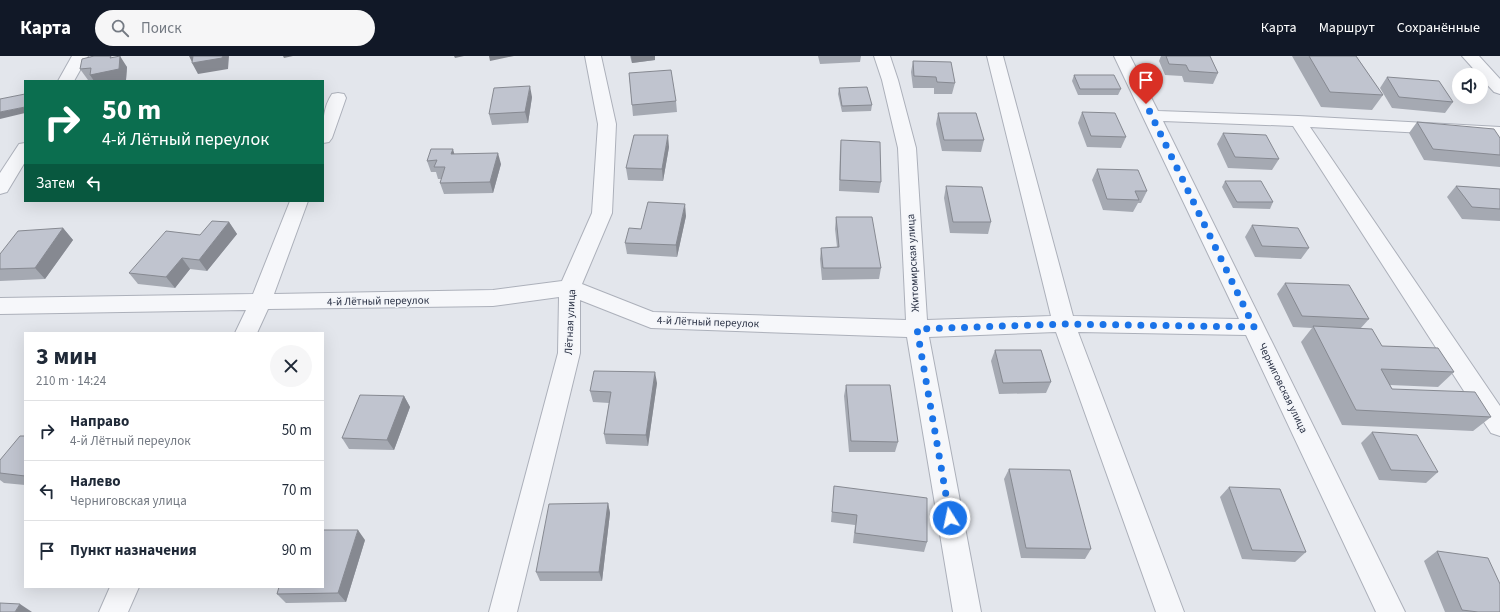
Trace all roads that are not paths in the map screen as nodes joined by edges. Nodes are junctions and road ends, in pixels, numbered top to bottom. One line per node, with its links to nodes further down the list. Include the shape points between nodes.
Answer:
1 (80, 56): 7 (street)
2 (593, 56): 17 (street, Лётная улица, via 607,124 602,213)
3 (882, 56): 22 (street, Житомирская улица, via 906,148)
4 (995, 56): 20 (street)
5 (1122, 56): 10 (street, Черниговская улица)
6 (1470, 56): 8 (street)
7 (67, 80)
8 (1500, 89)
9 (338, 98): 13 (street)
10 (1152, 116): 11 (street); 21 (street, Черниговская улица)
11 (1298, 121): 12 (street); 24 (street)
12 (1500, 132)
13 (324, 135)
14 (24, 150): 15 (street)
15 (0, 188)
16 (299, 202): 18 (street)
17 (570, 288): 18 (street, 4-й Лётный переулок, via 493,298); 22 (street, 4-й Лётный переулок, via 651,320); 27 (street, Лётная улица, via 569,353)
18 (260, 303): 19 (street, 4-й Лётный переулок); 23 (street)
19 (0, 306)
20 (1064, 324): 21 (street, 4-й Лётный переулок); 22 (street, 4-й Лётный переулок); 29 (street)
21 (1254, 327): 30 (street, Черниговская улица)
22 (917, 329): 28 (street, Житомирская улица)
23 (246, 332)
24 (1500, 426)
25 (125, 588): 26 (street)
26 (113, 612)
27 (503, 612)
28 (967, 612)
29 (1170, 612)
30 (1391, 612)

